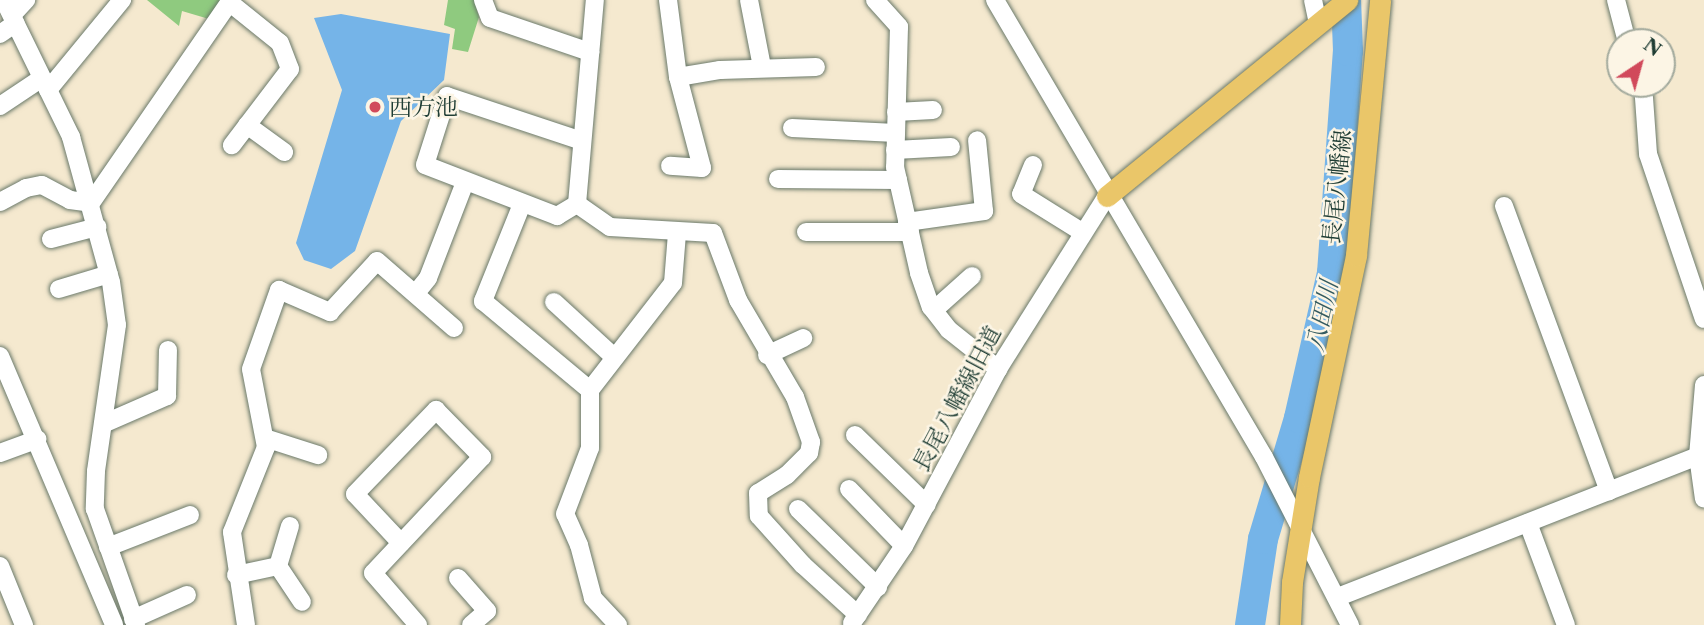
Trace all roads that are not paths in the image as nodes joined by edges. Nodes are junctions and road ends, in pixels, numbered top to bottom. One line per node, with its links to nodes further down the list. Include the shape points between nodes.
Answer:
1 (26, 0): 13 (street)
2 (122, 0): 21 (street)
3 (484, 0): 17 (street, via 490,19)
4 (596, 0): 17 (street)
5 (668, 0): 20 (street)
6 (749, 0): 18 (street)
7 (875, 0): 25 (street, via 898,27)
8 (995, 0): 39 (street)
9 (1347, 0): 14 (main road)
10 (1380, 0): 82 (main road, 長尾八幡線, via 1356,255)
11 (1616, 0): 15 (street)
12 (230, 1): 26 (street, via 280,43 290,69); 41 (street)
13 (11, 13): 16 (street); 21 (street)
14 (1318, 14): 39 (main road)
15 (1623, 28)
16 (0, 34)
17 (590, 52): 29 (street)
18 (762, 67): 19 (street); 20 (street)
19 (816, 67)
20 (678, 77): 35 (street, via 702,167)
21 (45, 84): 23 (street); 41 (street, via 71,137)
22 (1644, 98): 57 (street, via 1648,154)
23 (0, 106)
24 (933, 110): 25 (street)
25 (897, 112): 30 (street)
26 (247, 125): 31 (street); 33 (street)
27 (792, 128): 30 (street)
28 (977, 140): 46 (street, via 984,211)
29 (582, 141): 38 (street, via 447,96 425,165); 43 (street)
30 (896, 142): 32 (street); 37 (street)
31 (232, 145)
32 (951, 147)
33 (284, 152)
34 (1033, 165): 48 (street, via 1021,194)
35 (670, 166)
36 (778, 179): 37 (street)
37 (898, 180): 46 (street)
38 (465, 182): 42 (street); 54 (street, via 428,278)
39 (1107, 196): 48 (street, 長尾八幡線旧道); 82 (street, via 1264,457)
40 (0, 202): 41 (street, via 42,185 70,200)
41 (91, 203): 45 (street)
42 (522, 204): 43 (street, via 557,216); 66 (street, via 483,301)
43 (577, 204): 49 (street, via 610,227)
44 (1504, 206): 75 (street)
45 (97, 227): 50 (street); 51 (street)
46 (908, 227): 47 (street); 56 (street)
47 (806, 232)
48 (1082, 232): 64 (street, 長尾八幡線旧道)
49 (677, 233): 61 (street, via 713,233); 63 (street, via 673,283)
50 (51, 239)
51 (109, 274): 53 (street); 67 (street, via 117,325)
52 (972, 276): 56 (street)
53 (59, 289)
54 (416, 293): 58 (street); 69 (street, via 377,261 330,312 279,290 251,369)
55 (554, 302): 63 (street)
56 (934, 310): 64 (street, via 949,330)
57 (1704, 319)
58 (454, 328)
59 (803, 338): 61 (street)
60 (168, 350): 67 (street, via 167,396)
61 (767, 355): 94 (street, via 795,397 811,442 809,453 787,475 758,493 760,516)
62 (0, 356): 70 (street)
63 (608, 363): 66 (street)
64 (998, 369): 77 (street, 長尾八幡線旧道)
65 (1704, 385): 73 (street)
66 (590, 390): 101 (street, via 590,448 565,514 593,598)
67 (103, 424): 85 (street, via 95,509)
68 (855, 435): 77 (street)
69 (265, 438): 72 (street); 88 (street, via 266,447 232,533)
70 (38, 439): 71 (street); 97 (street)
71 (0, 453)
72 (317, 455)
73 (1698, 456): 75 (street); 76 (street)
74 (849, 489): 84 (street)
75 (1609, 491): 80 (street)
76 (1704, 499)
77 (927, 505): 84 (street, 長尾八幡線旧道)
78 (798, 509): 90 (street)
79 (190, 515): 85 (street)
80 (1528, 523): 92 (street); 104 (street)
81 (290, 526): 87 (street)
82 (1300, 530): 92 (street); 102 (main road, 長尾八幡線)
83 (401, 543): 83 (street, via 482,457 436,410 355,494); 99 (street, via 373,573)
84 (905, 546): 90 (street, 長尾八幡線旧道)
85 (108, 547): 95 (street)
86 (0, 566): 96 (street)
87 (278, 566): 88 (street); 93 (street)
88 (236, 575): 98 (street)
89 (458, 578): 100 (street, via 487,611)
90 (878, 587): 94 (street, 長尾八幡線旧道)
91 (187, 595): 95 (street)
92 (1338, 597): 103 (street)
93 (302, 602)
94 (854, 620)
95 (135, 622)
96 (24, 625)
97 (114, 625)
98 (246, 625)
99 (418, 625)
100 (471, 625)
101 (618, 625)
102 (1290, 625)
103 (1350, 625)
104 (1566, 625)

